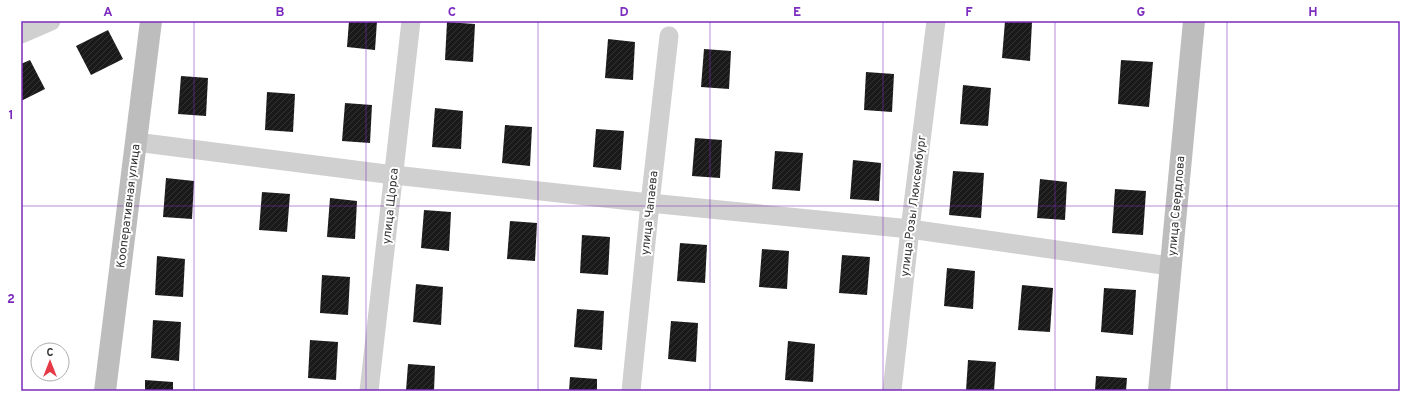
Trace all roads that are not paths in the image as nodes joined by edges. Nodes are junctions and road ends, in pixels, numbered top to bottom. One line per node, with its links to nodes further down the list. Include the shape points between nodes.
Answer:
1 (51, 21): 6 (street)
2 (151, 21): 8 (street, Кооперативная улица)
3 (411, 21): 9 (street, улица Щорса)
4 (936, 21): 11 (street, улица Розы Люксембург)
5 (1194, 21): 12 (street, улица Свердлова)
6 (21, 34)
7 (669, 36): 10 (street, улица Чапаева)
8 (136, 142): 9 (street); 13 (street, Кооперативная улица)
9 (394, 175): 10 (street); 14 (street, улица Щорса)
10 (650, 203): 11 (street); 15 (street, улица Чапаева)
11 (910, 228): 12 (street); 16 (street, улица Розы Люксембург)
12 (1170, 266): 17 (street, улица Свердлова)
13 (105, 391)
14 (369, 391)
15 (630, 391)
16 (892, 391)
17 (1159, 391)

